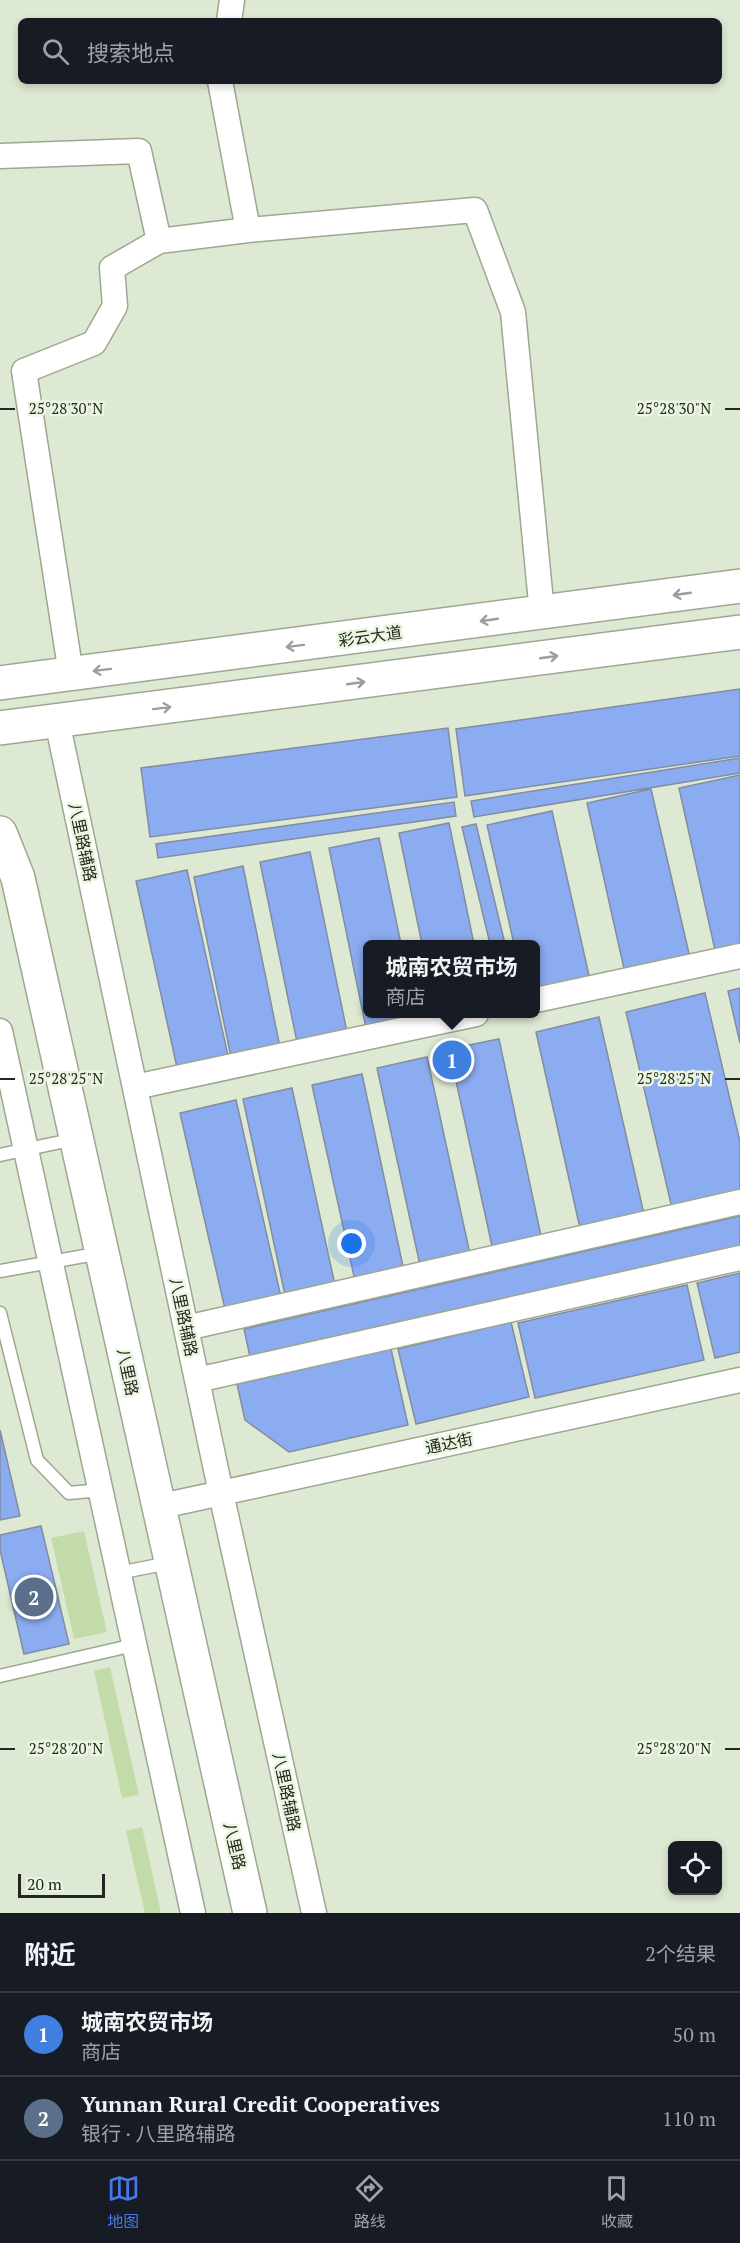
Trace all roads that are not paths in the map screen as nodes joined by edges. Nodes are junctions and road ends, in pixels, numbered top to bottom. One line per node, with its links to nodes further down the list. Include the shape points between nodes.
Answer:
1 (232, 0): 2 (street)
2 (229, 18)
3 (221, 84): 5 (street)
4 (0, 156): 6 (street, via 139,151)
5 (248, 230): 6 (street); 8 (street, via 475,210 513,312)
6 (159, 241): 10 (street, via 112,268 115,306 94,343 24,371)
7 (740, 586): 8 (main road, 彩云大道, one-way to 8)
8 (542, 613): 10 (main road, 彩云大道, one-way to 10)
9 (740, 632): 12 (main road, one-way to 9)
10 (71, 674): 11 (main road, 彩云大道)
11 (0, 683)
12 (57, 721): 13 (main road); 19 (street, 八里路辅路)
13 (0, 728)
14 (0, 833): 20 (main road, 八里路, via 18,878)
15 (740, 956): 16 (street)
16 (540, 999)
17 (458, 1018): 19 (street)
18 (0, 1031): 21 (street)
19 (135, 1088): 29 (street, 八里路辅路)
20 (76, 1139): 21 (lane); 24 (main road, 八里路)
21 (26, 1150): 22 (lane); 26 (street)
22 (0, 1155)
23 (740, 1202): 29 (street)
24 (101, 1253): 26 (lane); 34 (main road, 八里路)
25 (740, 1258): 30 (street)
26 (51, 1263): 27 (lane); 32 (street)
27 (0, 1271)
28 (0, 1313): 32 (lane, via 37,1460 69,1493)
29 (186, 1328): 30 (street, 八里路辅路)
30 (197, 1380): 33 (street, 八里路辅路)
31 (740, 1380): 33 (street, 通达街)
32 (100, 1490): 36 (street)
33 (221, 1493): 34 (street, 通达街); 41 (street, 八里路辅路)
34 (158, 1507): 35 (main road, 八里路)
35 (170, 1563): 36 (lane); 40 (main road, 八里路)
36 (118, 1573): 37 (street)
37 (134, 1645): 38 (lane); 39 (street)
38 (0, 1676)
39 (193, 1913)
40 (250, 1913)
41 (314, 1913)

